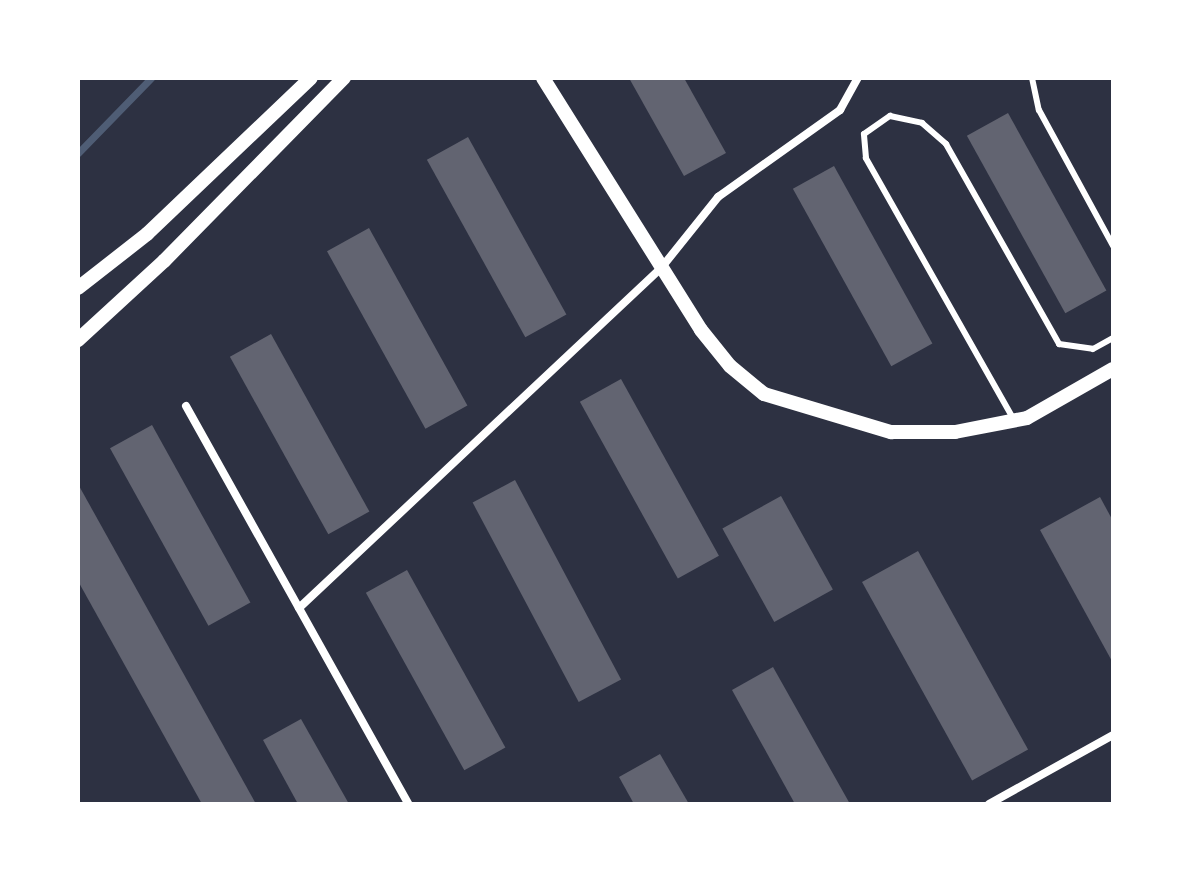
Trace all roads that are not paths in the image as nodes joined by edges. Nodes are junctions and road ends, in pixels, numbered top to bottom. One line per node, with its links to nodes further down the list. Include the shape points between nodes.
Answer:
1 (311, 78): 8 (street, via 147,234)
2 (344, 78): 10 (street)
3 (543, 78): 7 (street)
4 (858, 78): 7 (street, via 840,110 718,197)
5 (1032, 78): 6 (lane, via 1039,110)
6 (1113, 246)
7 (662, 267): 13 (street, via 730,366 764,394 891,432 955,432); 14 (street)
8 (78, 288)
9 (1113, 338): 13 (lane, via 1093,349 1059,344 946,144 922,123 890,116 864,134 866,158)
10 (78, 340)
11 (1113, 369): 13 (street)
12 (186, 406): 14 (street)
13 (1014, 421)
14 (299, 608): 16 (street)
15 (1113, 735): 17 (street)
16 (408, 804)
17 (989, 804)

